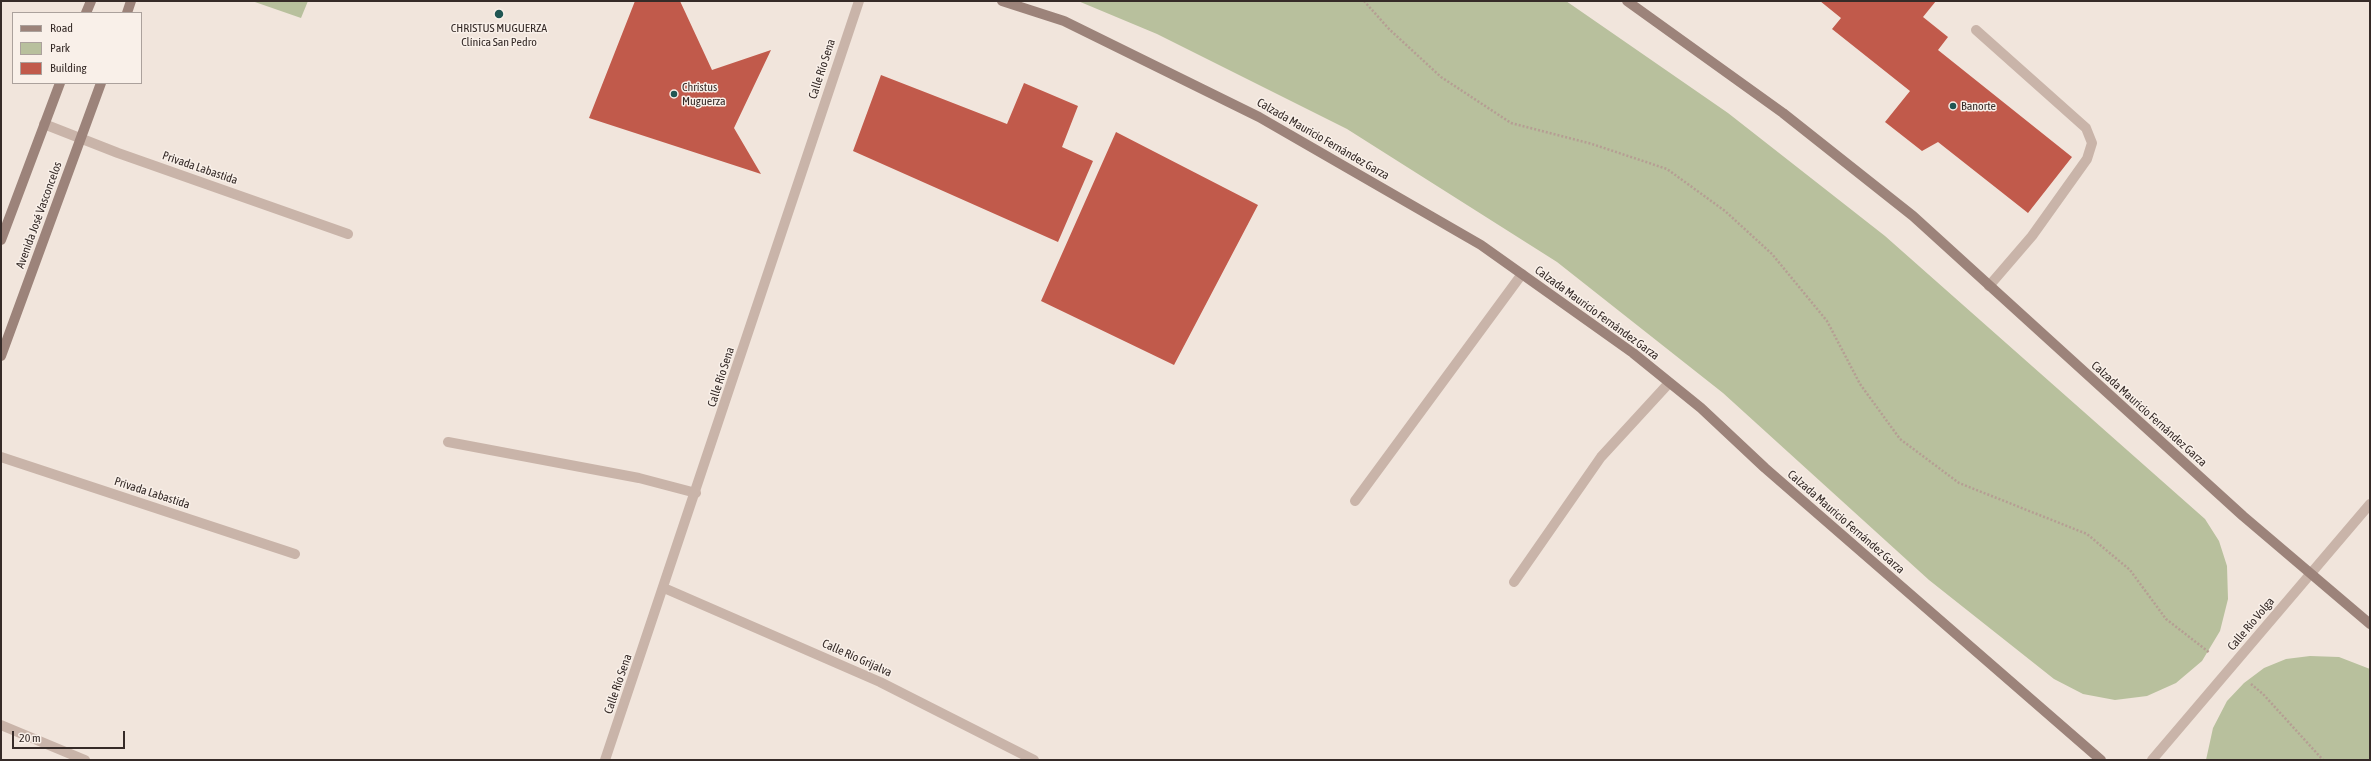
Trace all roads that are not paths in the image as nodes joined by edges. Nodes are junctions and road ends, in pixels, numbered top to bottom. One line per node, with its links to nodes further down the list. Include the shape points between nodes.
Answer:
1 (91, 1): 6 (main road)
2 (131, 1): 7 (main road)
3 (859, 1): 21 (street, Calle Río Sena)
4 (1002, 1): 15 (main road, Calzada Mauricio Fernández Garza, via 1064,22 1259,117 1481,245)
5 (1628, 1): 16 (main road, Calzada Mauricio Fernández Garza, via 1801,128 1913,216)
6 (86, 12)
7 (127, 12)
8 (1976, 30): 16 (street, via 2086,128 2092,143 2087,160 2032,236)
9 (60, 84): 11 (main road)
10 (101, 84): 12 (main road, Avenida José Vasconcelos)
11 (44, 124): 12 (street, Privada Labastida); 14 (main road)
12 (81, 138): 13 (street, Privada Labastida); 17 (main road, Avenida José Vasconcelos)
13 (348, 234)
14 (1, 240)
15 (1522, 274): 18 (main road, Calzada Mauricio Fernández Garza, via 1633,353); 22 (street)
16 (1989, 286): 25 (main road, Calzada Mauricio Fernández Garza)
17 (1, 356)
18 (1669, 383): 26 (street, via 1600,458); 33 (main road, Calzada Mauricio Fernández Garza)
19 (448, 442): 21 (street, via 639,478)
20 (1, 457): 24 (street, Privada Labastida)
21 (696, 493): 27 (street, Calle Río Sena)
22 (1355, 501)
23 (2370, 504): 25 (street, Calle Río Volga)
24 (295, 554)
25 (2310, 575): 28 (main road, Calzada Mauricio Fernández Garza); 34 (street, Calle Río Volga)
26 (1514, 582)
27 (664, 588): 31 (street, Calle Río Sena); 32 (street, Calle Río Grijalva, via 880,682)
28 (2370, 624)
29 (1, 725): 30 (street)
30 (85, 760)
31 (605, 760)
32 (1034, 760)
33 (2101, 760)
34 (2152, 760)

